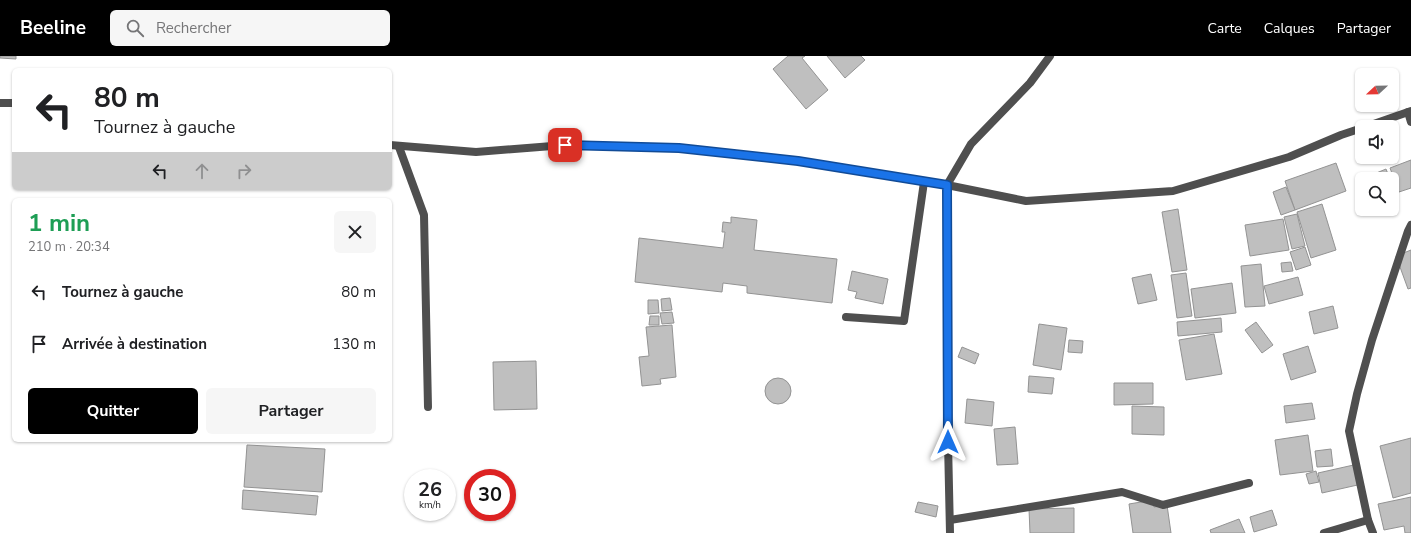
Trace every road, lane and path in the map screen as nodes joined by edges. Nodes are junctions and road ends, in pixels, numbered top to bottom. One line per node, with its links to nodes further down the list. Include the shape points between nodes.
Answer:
1 (1050, 56): 11 (street, via 1030,83 971,144)
2 (0, 103): 3 (street)
3 (12, 103)
4 (1410, 111): 5 (street); 6 (street)
5 (1385, 120)
6 (1411, 122)
7 (1355, 130): 11 (street, via 1289,157 1173,191 1026,201)
8 (392, 145): 9 (street)
9 (399, 147): 10 (street, via 476,152 565,145 679,148 798,161); 14 (street, via 424,215)
10 (924, 182): 11 (street); 13 (street, via 904,321)
11 (947, 185): 16 (street)
12 (1411, 225): 17 (street, via 1372,340 1349,431)
13 (846, 317)
14 (428, 407)
15 (1249, 483): 16 (street, via 1163,505 1122,492)
16 (950, 520): 18 (street)
17 (1368, 520): 19 (street); 20 (street)
18 (950, 533)
19 (1324, 533)
20 (1374, 533)

